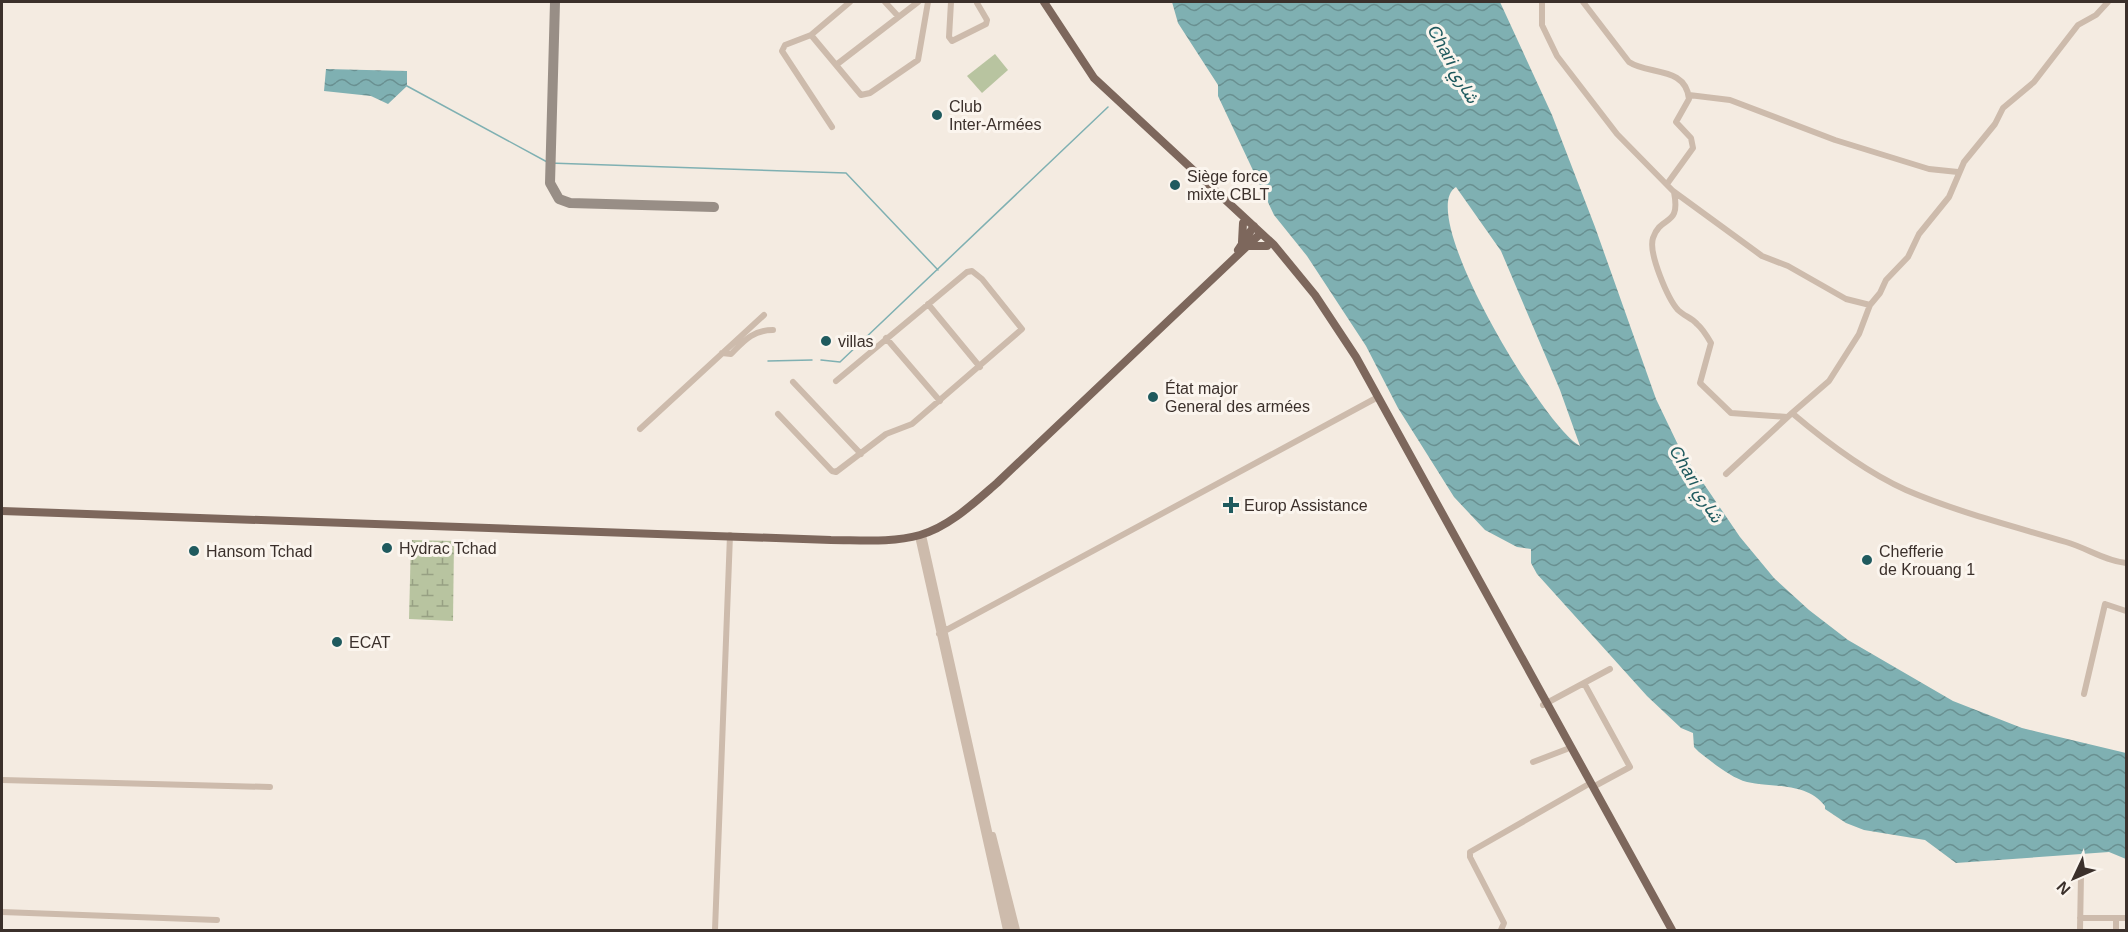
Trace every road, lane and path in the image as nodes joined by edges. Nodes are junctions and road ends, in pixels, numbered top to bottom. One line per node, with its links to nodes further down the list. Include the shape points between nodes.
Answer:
1 (850, 2): 13 (street)
2 (885, 2): 12 (street)
3 (918, 2): 12 (street)
4 (928, 2): 14 (street, via 920,53 912,65 861,95)
5 (951, 2): 6 (street, via 952,41 986,24)
6 (978, 2)
7 (1039, 2): 20 (main road, via 1103,95)
8 (1044, 2): 21 (main road, via 1080,60 1106,92)
9 (1542, 2): 18 (street, via 1542,25 1557,56 1617,134)
10 (1583, 2): 15 (street, via 1629,62 1668,73 1679,80)
11 (2108, 2): 17 (street, via 2096,15 2078,25 2034,82 2003,108)
12 (897, 15): 14 (street)
13 (811, 35): 14 (street); 16 (street, via 785,45 782,53)
14 (836, 65)
15 (1689, 95): 17 (street, via 1730,100 1835,140 1929,169); 18 (street, via 1676,122 1691,138 1693,148)
16 (832, 127)
17 (1958, 172): 26 (street, via 1948,197)
18 (1667, 184): 19 (street)
19 (1673, 191): 26 (street, via 1759,254 1846,299); 37 (street, via 1674,215 1653,236 1652,250 1678,310 1698,324 1711,343 1700,383 1731,413)
20 (1243, 223): 21 (main road); 23 (main road)
21 (1253, 228): 22 (main road); 23 (main road)
22 (1259, 235): 23 (main road); 24 (main road); 34 (main road, via 1294,268 1321,303)
23 (1244, 245): 24 (main road); 43 (main road, via 997,483)
24 (1267, 246): 34 (main road, via 1318,306)
25 (928, 304): 29 (street); 31 (street); 31 (street, via 967,272 972,271 982,279 1022,329)
26 (1870, 305): 37 (street, via 1859,334 1829,381)
27 (764, 315): 30 (street)
28 (773, 330): 30 (street, via 760,330 730,354)
29 (886, 338): 32 (street); 35 (street)
30 (722, 353): 38 (street)
31 (980, 367): 35 (street)
32 (836, 381)
33 (793, 382): 39 (street)
34 (1376, 398): 46 (street); 50 (main road)
35 (939, 401): 39 (street, via 912,424 886,434)
36 (778, 414): 39 (street, via 832,471)
37 (1790, 415): 40 (street); 44 (street, via 1904,489 1965,513)
38 (640, 429)
39 (861, 454)
40 (1726, 474)
41 (2, 511): 42 (main road)
42 (730, 534): 43 (main road, via 840,540); 64 (street)
43 (921, 538): 46 (street)
44 (2127, 563)
45 (2127, 611): 49 (street, via 2105,604)
46 (941, 634): 56 (street)
47 (1610, 669): 48 (street)
48 (1584, 683): 50 (street); 54 (street, via 1630,766)
49 (2084, 694)
50 (1545, 704): 51 (main road); 54 (main road)
51 (1567, 749): 52 (street); 54 (main road)
52 (1533, 762)
53 (2, 780): 55 (street)
54 (1590, 786): 58 (main road); 68 (street, via 1470,852 1504,923)
55 (270, 787)
56 (987, 833): 65 (street); 66 (street); 67 (street, via 995,838)
57 (2081, 875): 60 (street)
58 (1647, 891): 69 (main road); 70 (main road)
59 (2, 912): 63 (street)
60 (2080, 918): 61 (street); 71 (street)
61 (2116, 918): 62 (street); 72 (street)
62 (2127, 918)
63 (217, 920)
64 (715, 930)
65 (1006, 930)
66 (1011, 930)
67 (1017, 930)
68 (1501, 930)
69 (1666, 930)
70 (1671, 930)
71 (2080, 930)
72 (2116, 930)

